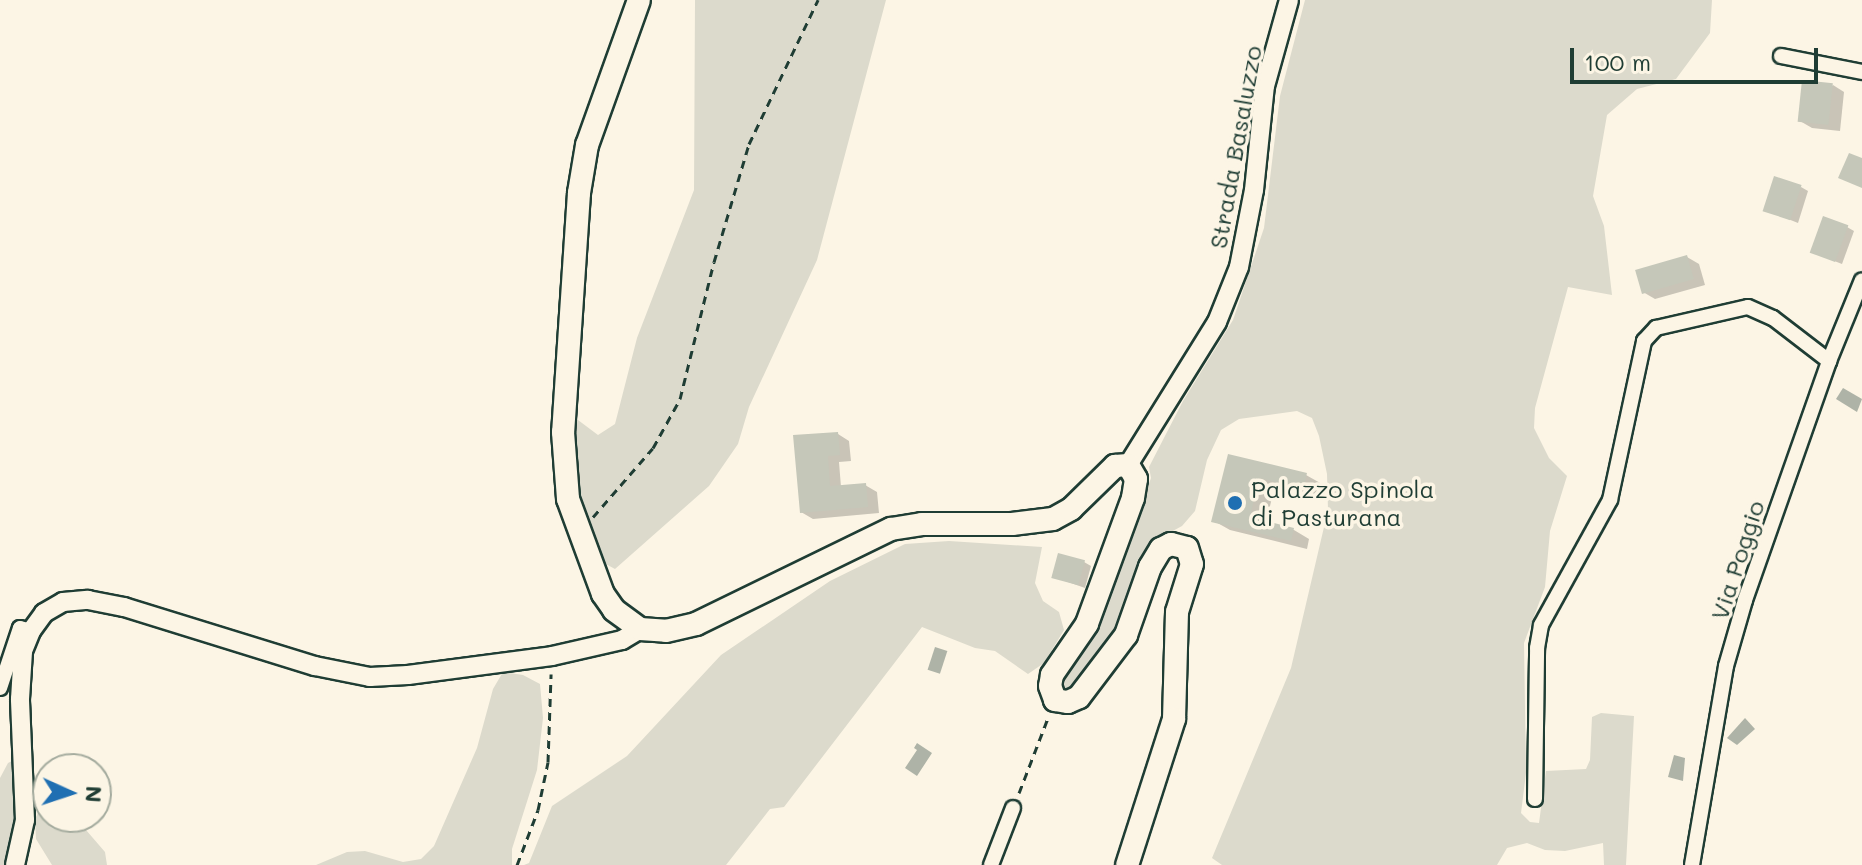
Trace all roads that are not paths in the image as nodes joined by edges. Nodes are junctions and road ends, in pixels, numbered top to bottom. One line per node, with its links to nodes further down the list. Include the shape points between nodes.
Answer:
1 (639, 0): 8 (main road, via 600,103 579,193 563,432 568,499 603,594 614,610)
2 (1289, 0): 7 (street, Strada Basaluzzo, via 1265,86 1239,267 1217,322)
3 (1781, 56): 4 (street)
4 (1862, 72)
5 (1862, 280): 6 (street, Via Poggio)
6 (1829, 361): 11 (street, via 1773,318 1748,307 1656,328 1644,341 1610,500 1541,625); 16 (street, Via Poggio, via 1726,666)
7 (1128, 465): 8 (main road, via 1115,466 1071,509 1053,519 891,529 696,624 666,631); 15 (main road, via 1136,488 1087,624 1050,686 1055,700 1079,697 1116,651 1161,549 1177,543 1187,548 1192,564 1177,612 1174,719)
8 (640, 629): 9 (street, via 622,640 552,656 370,677 88,600 63,602 44,613)
9 (31, 631): 10 (street, via 20,628); 13 (street, via 20,699 25,820)
10 (0, 688)
11 (1535, 799)
12 (1013, 808): 14 (street)
13 (15, 865)
14 (991, 865)
15 (1127, 865)
16 (1692, 865)

